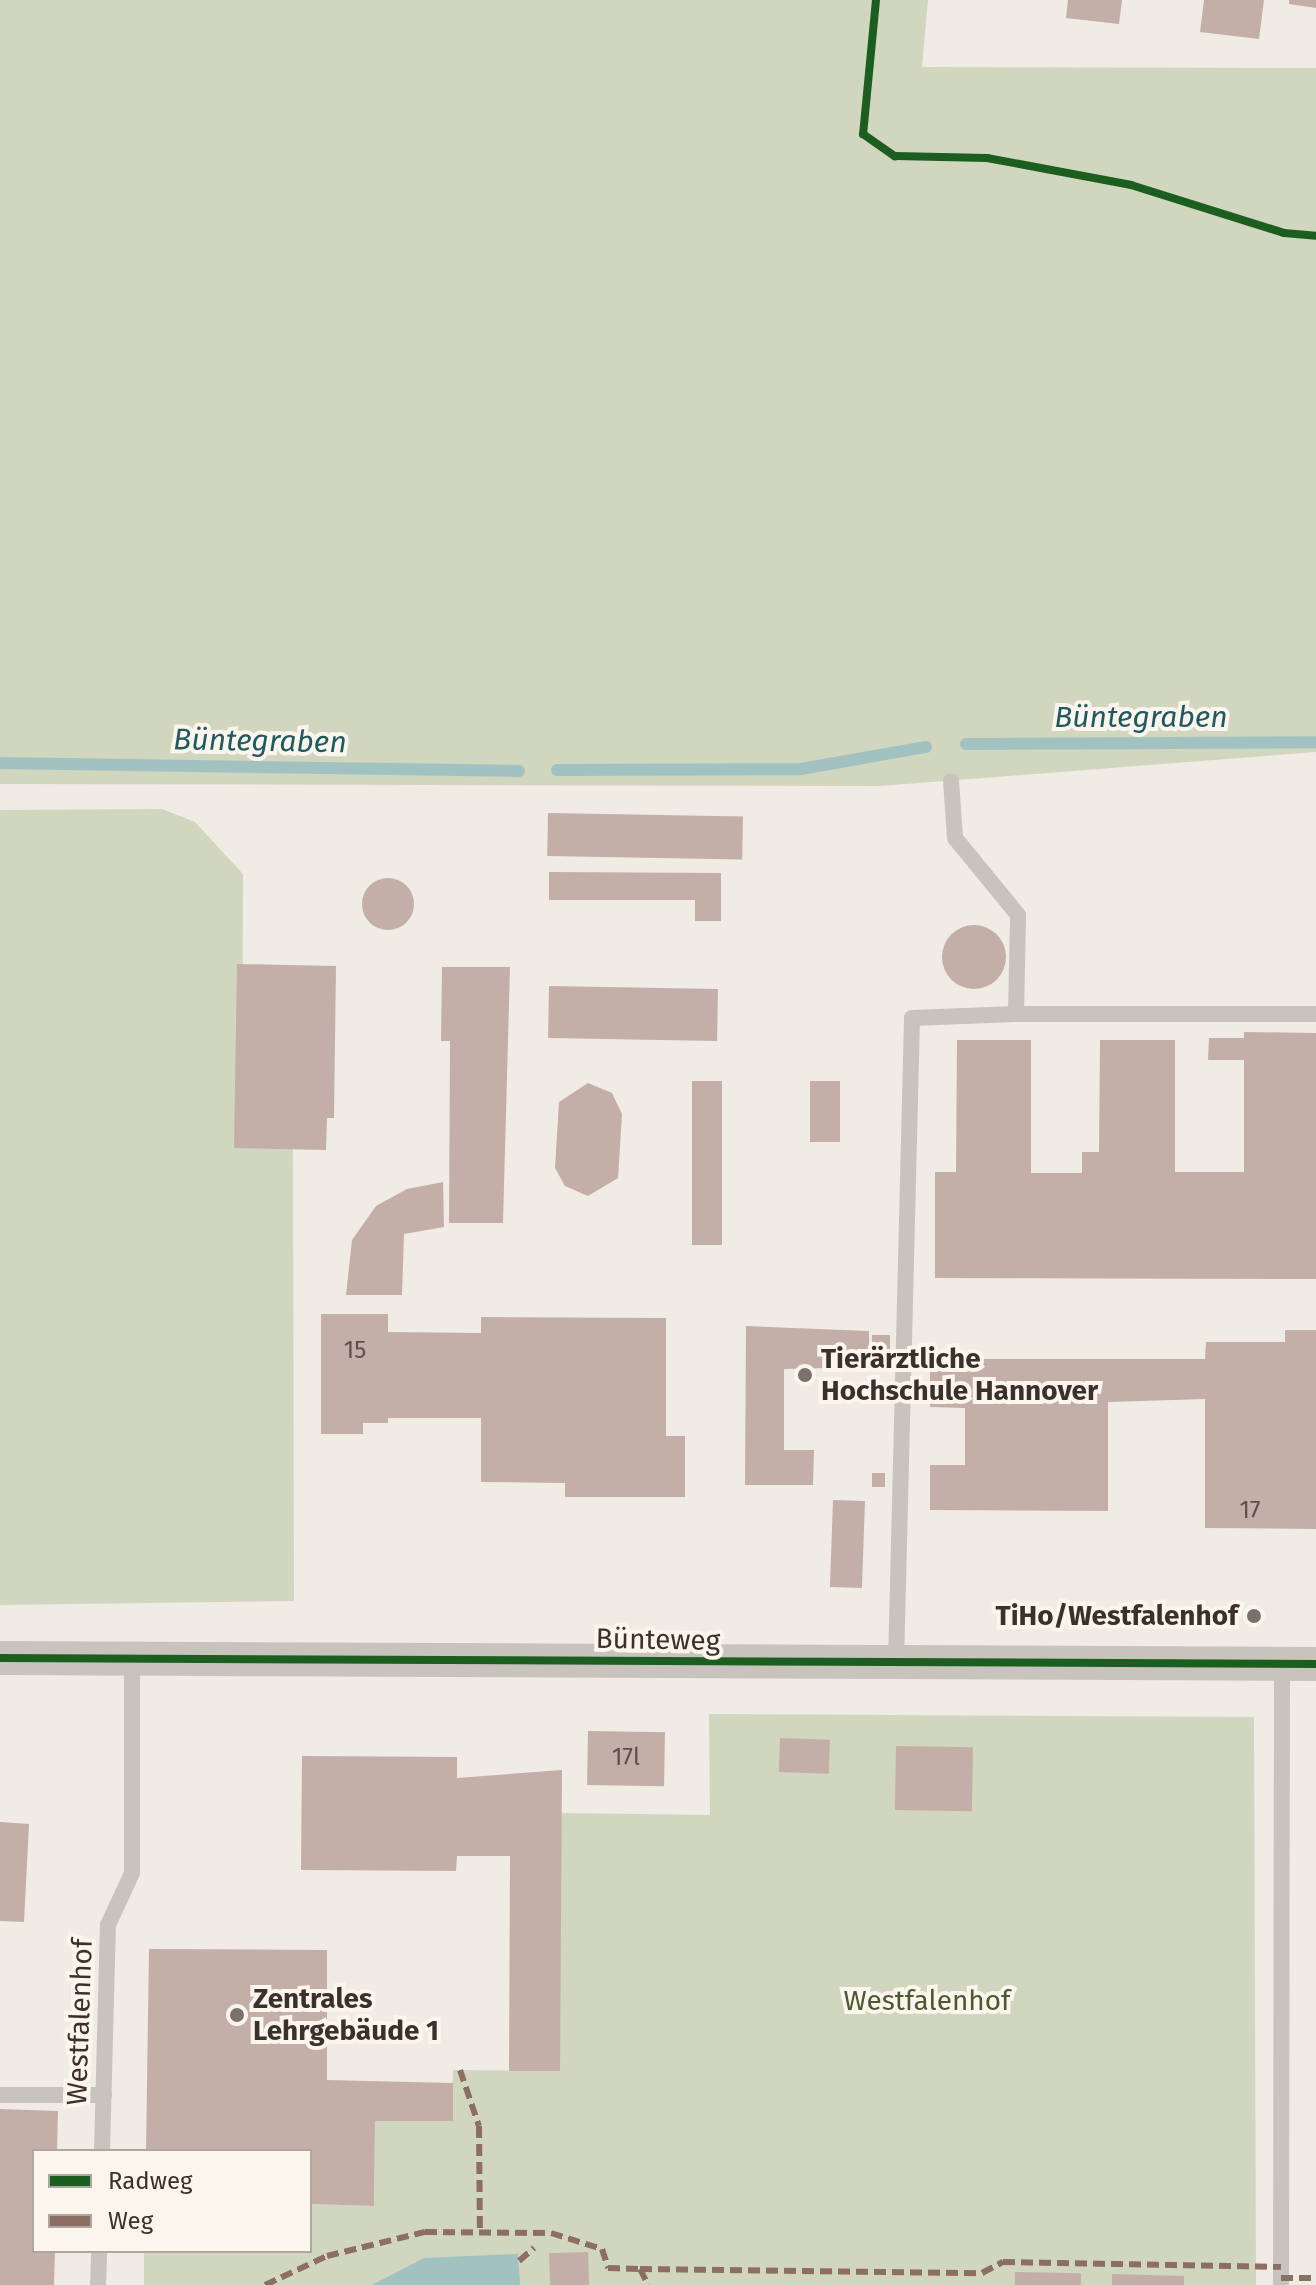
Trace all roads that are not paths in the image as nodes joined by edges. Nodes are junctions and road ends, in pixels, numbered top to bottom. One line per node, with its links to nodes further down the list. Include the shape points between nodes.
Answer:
1 (951, 781): 2 (lane, via 955,838 1018,915)
2 (1016, 1014): 3 (lane); 6 (lane, via 912,1018)
3 (1316, 1014)
4 (0, 1658): 5 (street, Bünteweg)
5 (132, 1659): 6 (street, Bünteweg); 10 (lane, Westfalenhof, via 132,1873 108,1925)
6 (896, 1664): 8 (street, Bünteweg)
7 (1316, 1664): 8 (street, Bünteweg)
8 (1282, 1665): 14 (lane)
9 (0, 2095): 10 (lane)
10 (104, 2095): 11 (lane, Westfalenhof)
11 (102, 2149)
12 (99, 2253): 13 (lane)
13 (98, 2285)
14 (1281, 2285)

